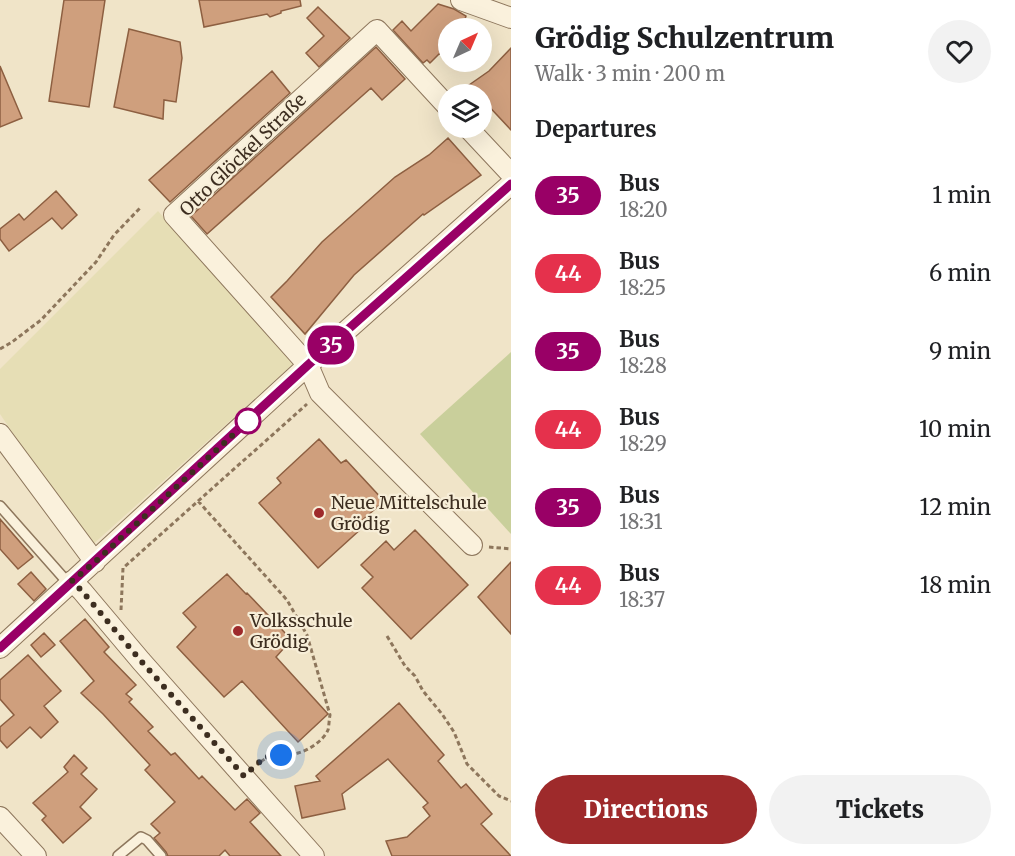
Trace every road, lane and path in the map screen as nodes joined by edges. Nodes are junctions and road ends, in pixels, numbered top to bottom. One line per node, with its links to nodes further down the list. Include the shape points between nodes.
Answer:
1 (461, 0): 2 (street)
2 (511, 18)
3 (438, 96): 8 (street, Otto Glöckel Straße, via 377,30 174,215)
4 (476, 138): 5 (street)
5 (510, 184): 8 (street)
6 (141, 207): 7 (path, via 41,320)
7 (0, 349)
8 (308, 365): 9 (street, Otto Glöckel Straße); 14 (street)
9 (320, 393): 11 (path); 13 (street, Otto Glöckel Straße)
10 (0, 434): 14 (street)
11 (198, 501): 16 (path, via 123,568); 19 (path, via 287,600 307,635 330,715 328,729 310,748 265,757)
12 (0, 506): 15 (lane)
13 (471, 545)
14 (95, 562): 15 (street)
15 (70, 583): 18 (street); 19 (street, via 82,591)
16 (121, 611)
17 (387, 636): 20 (path, via 454,732 467,764 499,796)
18 (0, 648)
19 (244, 776): 25 (street)
20 (511, 801)
21 (0, 817): 22 (street)
22 (36, 856)
23 (118, 856): 24 (lane, via 141,837)
24 (161, 856)
25 (314, 856)

